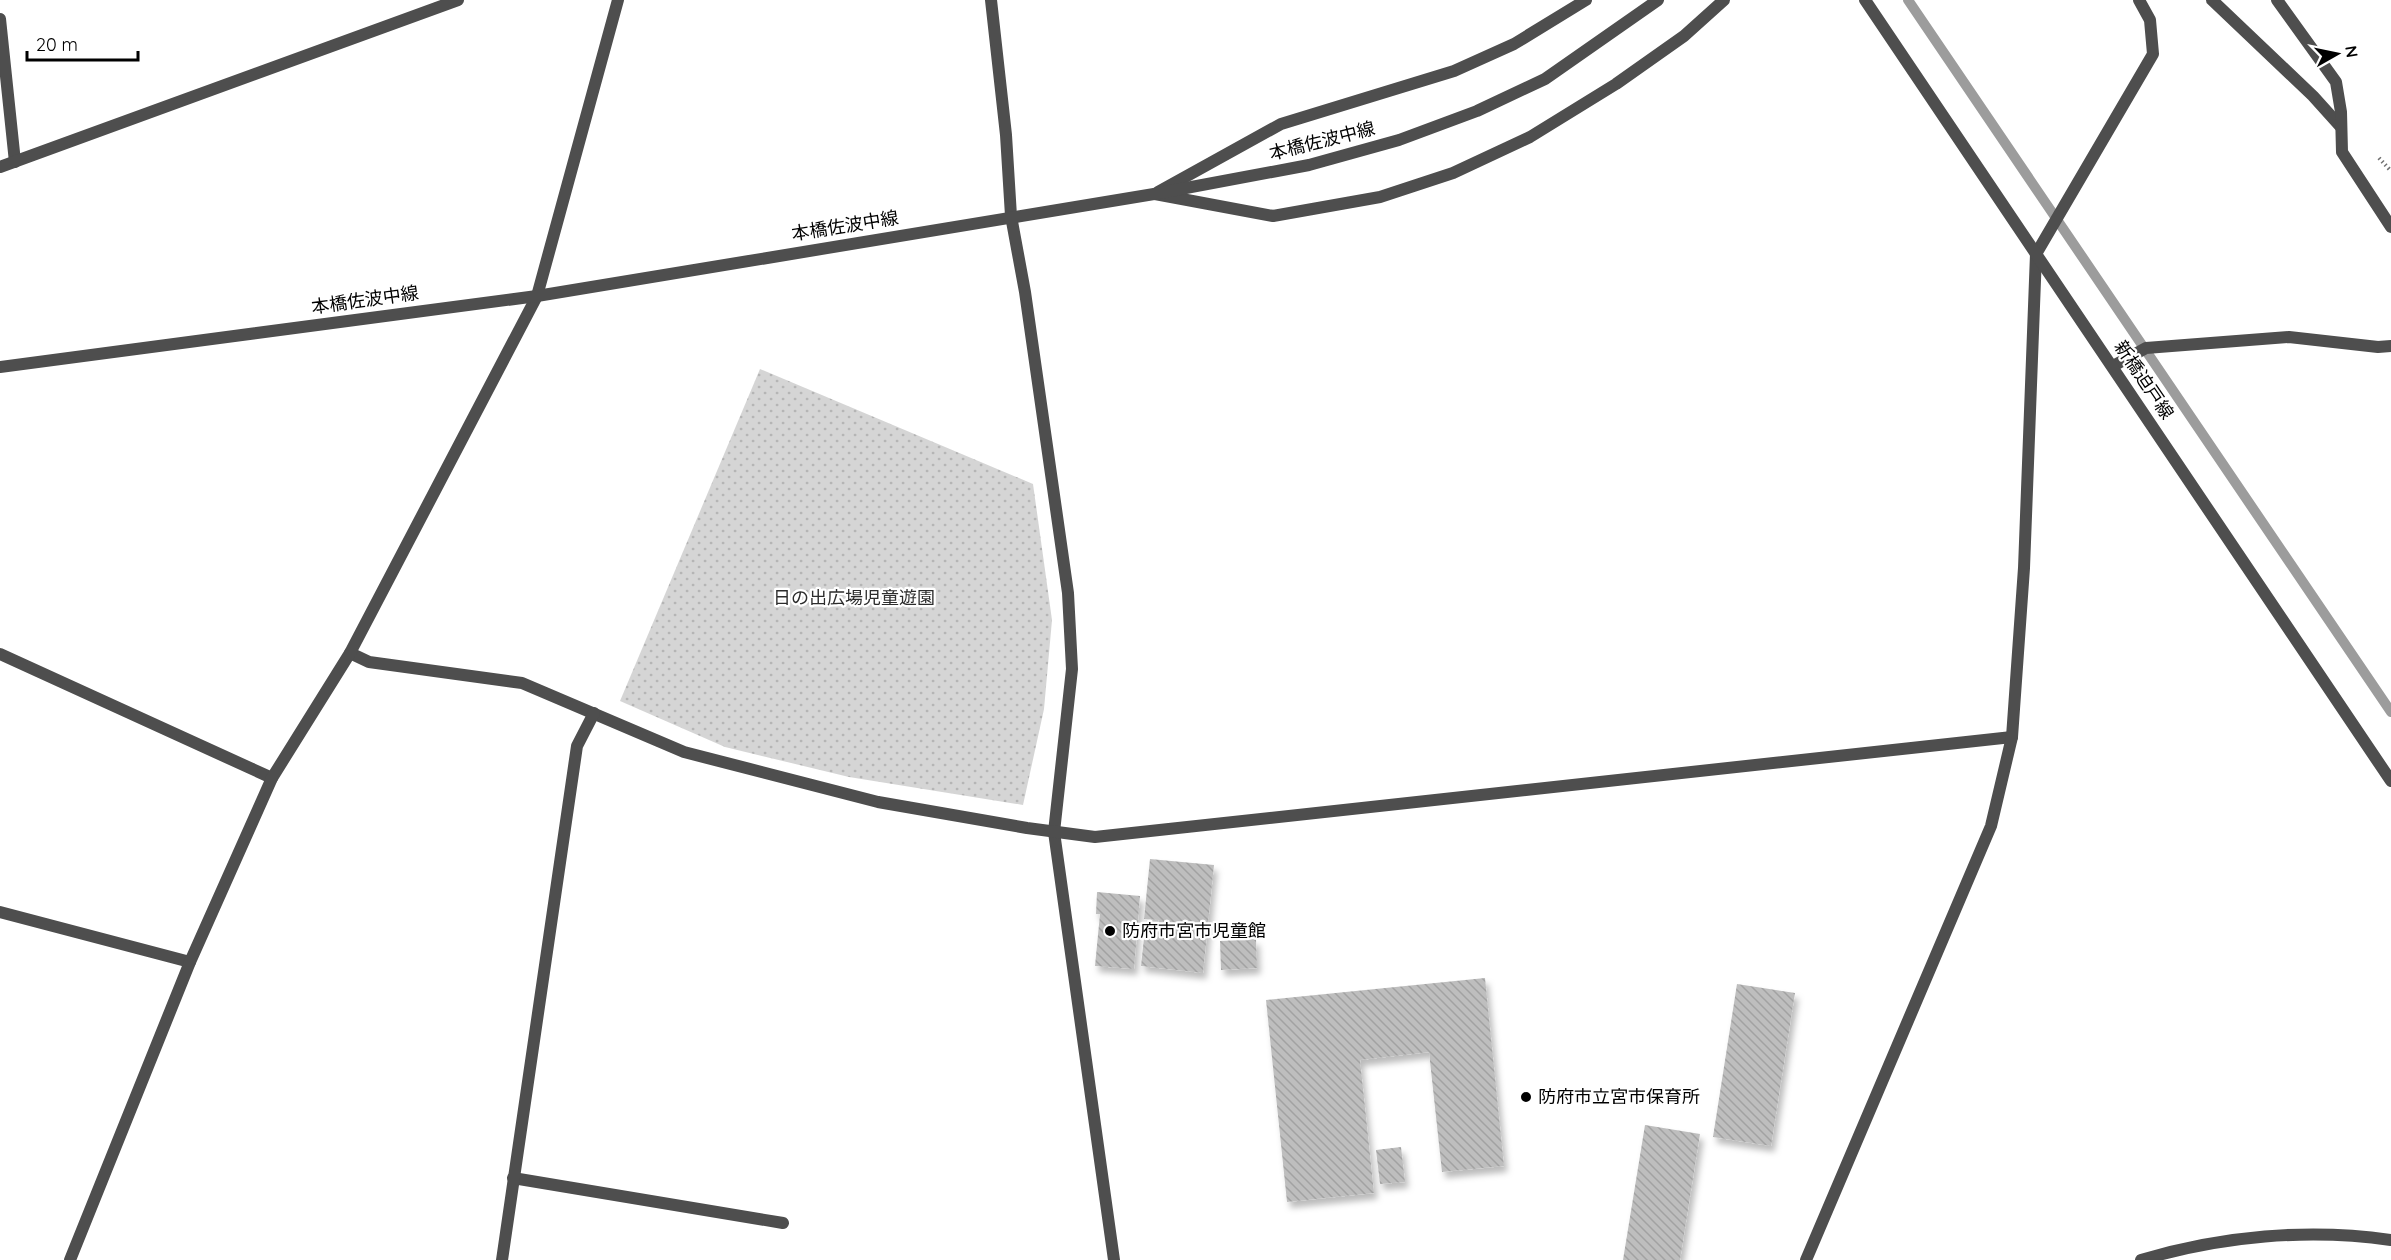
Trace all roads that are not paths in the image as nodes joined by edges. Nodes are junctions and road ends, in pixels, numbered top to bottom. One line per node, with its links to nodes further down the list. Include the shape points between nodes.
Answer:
1 (458, 0): 13 (street)
2 (618, 0): 19 (street)
3 (990, 0): 16 (street)
4 (1586, 0): 15 (street, via 1514,44 1454,71 1281,124)
5 (1658, 0): 15 (street, 本橋佐波中線, via 1545,79 1477,111 1399,140 1309,165)
6 (1724, 0): 15 (street, via 1684,36 1616,84 1530,137 1453,173 1380,197 1273,216)
7 (1865, 0): 18 (street, 新橋迫戸線)
8 (2139, 0): 18 (street, via 2150,21 2153,54)
9 (2212, 0): 12 (street)
10 (2277, 0): 12 (street, via 2336,82 2342,112)
11 (0, 19): 13 (street)
12 (2340, 126): 17 (street, via 2342,153)
13 (15, 162): 14 (street)
14 (0, 167)
15 (1154, 194): 16 (street, 本橋佐波中線)
16 (1011, 216): 19 (street, 本橋佐波中線); 29 (street, via 1068,593 1072,669)
17 (2391, 227)
18 (2036, 254): 21 (street, 新橋迫戸線); 26 (street, via 2024,568)
19 (537, 296): 22 (street, 本橋佐波中線); 23 (street)
20 (2391, 346): 21 (street, via 2289,337 2146,348)
21 (2113, 366): 28 (street, 新橋迫戸線)
22 (0, 367)
23 (350, 653): 25 (street, via 369,662 522,683); 27 (street)
24 (0, 654): 27 (street)
25 (594, 713): 29 (street, via 684,752 743,769 878,802); 32 (street, via 577,746)
26 (2012, 737): 29 (street, via 1095,837); 38 (street, via 1990,826)
27 (272, 778): 31 (street)
28 (2391, 781)
29 (1054, 832): 37 (street)
30 (0, 912): 31 (street)
31 (190, 962): 35 (street)
32 (513, 1178): 33 (street); 36 (street)
33 (783, 1223)
34 (2391, 1240): 39 (street, via 2358,1236 2264,1237 2186,1246)
35 (70, 1260)
36 (502, 1260)
37 (1114, 1260)
38 (1806, 1260)
39 (2141, 1260)

